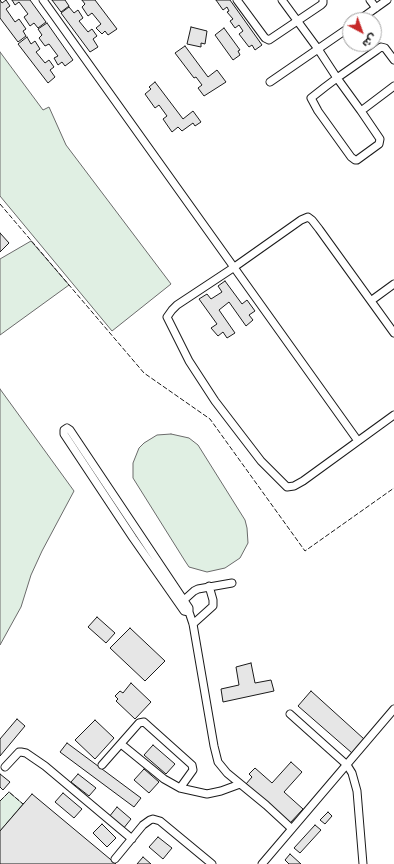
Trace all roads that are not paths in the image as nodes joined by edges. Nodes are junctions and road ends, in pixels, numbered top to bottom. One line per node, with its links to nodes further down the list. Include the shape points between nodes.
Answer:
1 (43, 0): 17 (street)
2 (237, 0): 9 (street, via 268,40)
3 (282, 0): 9 (street)
4 (323, 0): 9 (street, via 321,5)
5 (370, 0): 7 (street)
6 (388, 0): 7 (street)
7 (376, 8): 8 (street)
8 (370, 12)
9 (298, 21): 11 (street)
10 (342, 32): 11 (street)
11 (318, 49): 13 (street); 14 (street)
12 (394, 60): 13 (street, via 385,48 381,47)
13 (337, 78): 16 (street); 16 (street, via 311,99 355,160 380,141)
14 (270, 82)
15 (393, 89): 16 (street)
16 (361, 111)
17 (233, 268): 19 (street, via 308,217); 22 (street); 22 (street, via 177,306 167,317 189,361 215,401 261,461 287,487 296,485)
18 (394, 284): 19 (street)
19 (372, 300): 20 (street)
20 (394, 332)
21 (394, 415): 22 (street)
22 (358, 441)
23 (140, 533): 24 (street); 24 (street, via 70,430 65,429 64,434); 27 (street)
24 (133, 538): 28 (street, via 184,611)
25 (232, 583): 26 (street)
26 (209, 586): 27 (street, via 194,591); 29 (street, via 213,606)
27 (184, 600): 28 (street)
28 (189, 612): 29 (street)
29 (193, 624): 36 (street, via 216,755 222,768)
30 (394, 709): 34 (street)
31 (290, 714): 34 (street)
32 (120, 744): 33 (street); 37 (street, via 164,779); 37 (street, via 139,723 144,722 192,766 194,770)
33 (102, 765)
34 (347, 765): 38 (street); 43 (street, via 356,786)
35 (5, 768): 39 (street, via 18,752 26,753)
36 (240, 784): 37 (street, via 207,794); 38 (street)
37 (180, 788)
38 (292, 829): 42 (street)
39 (132, 839): 40 (street); 41 (street, via 146,822 153,819)
40 (115, 860)
41 (212, 864)
42 (262, 864)
43 (364, 864)

